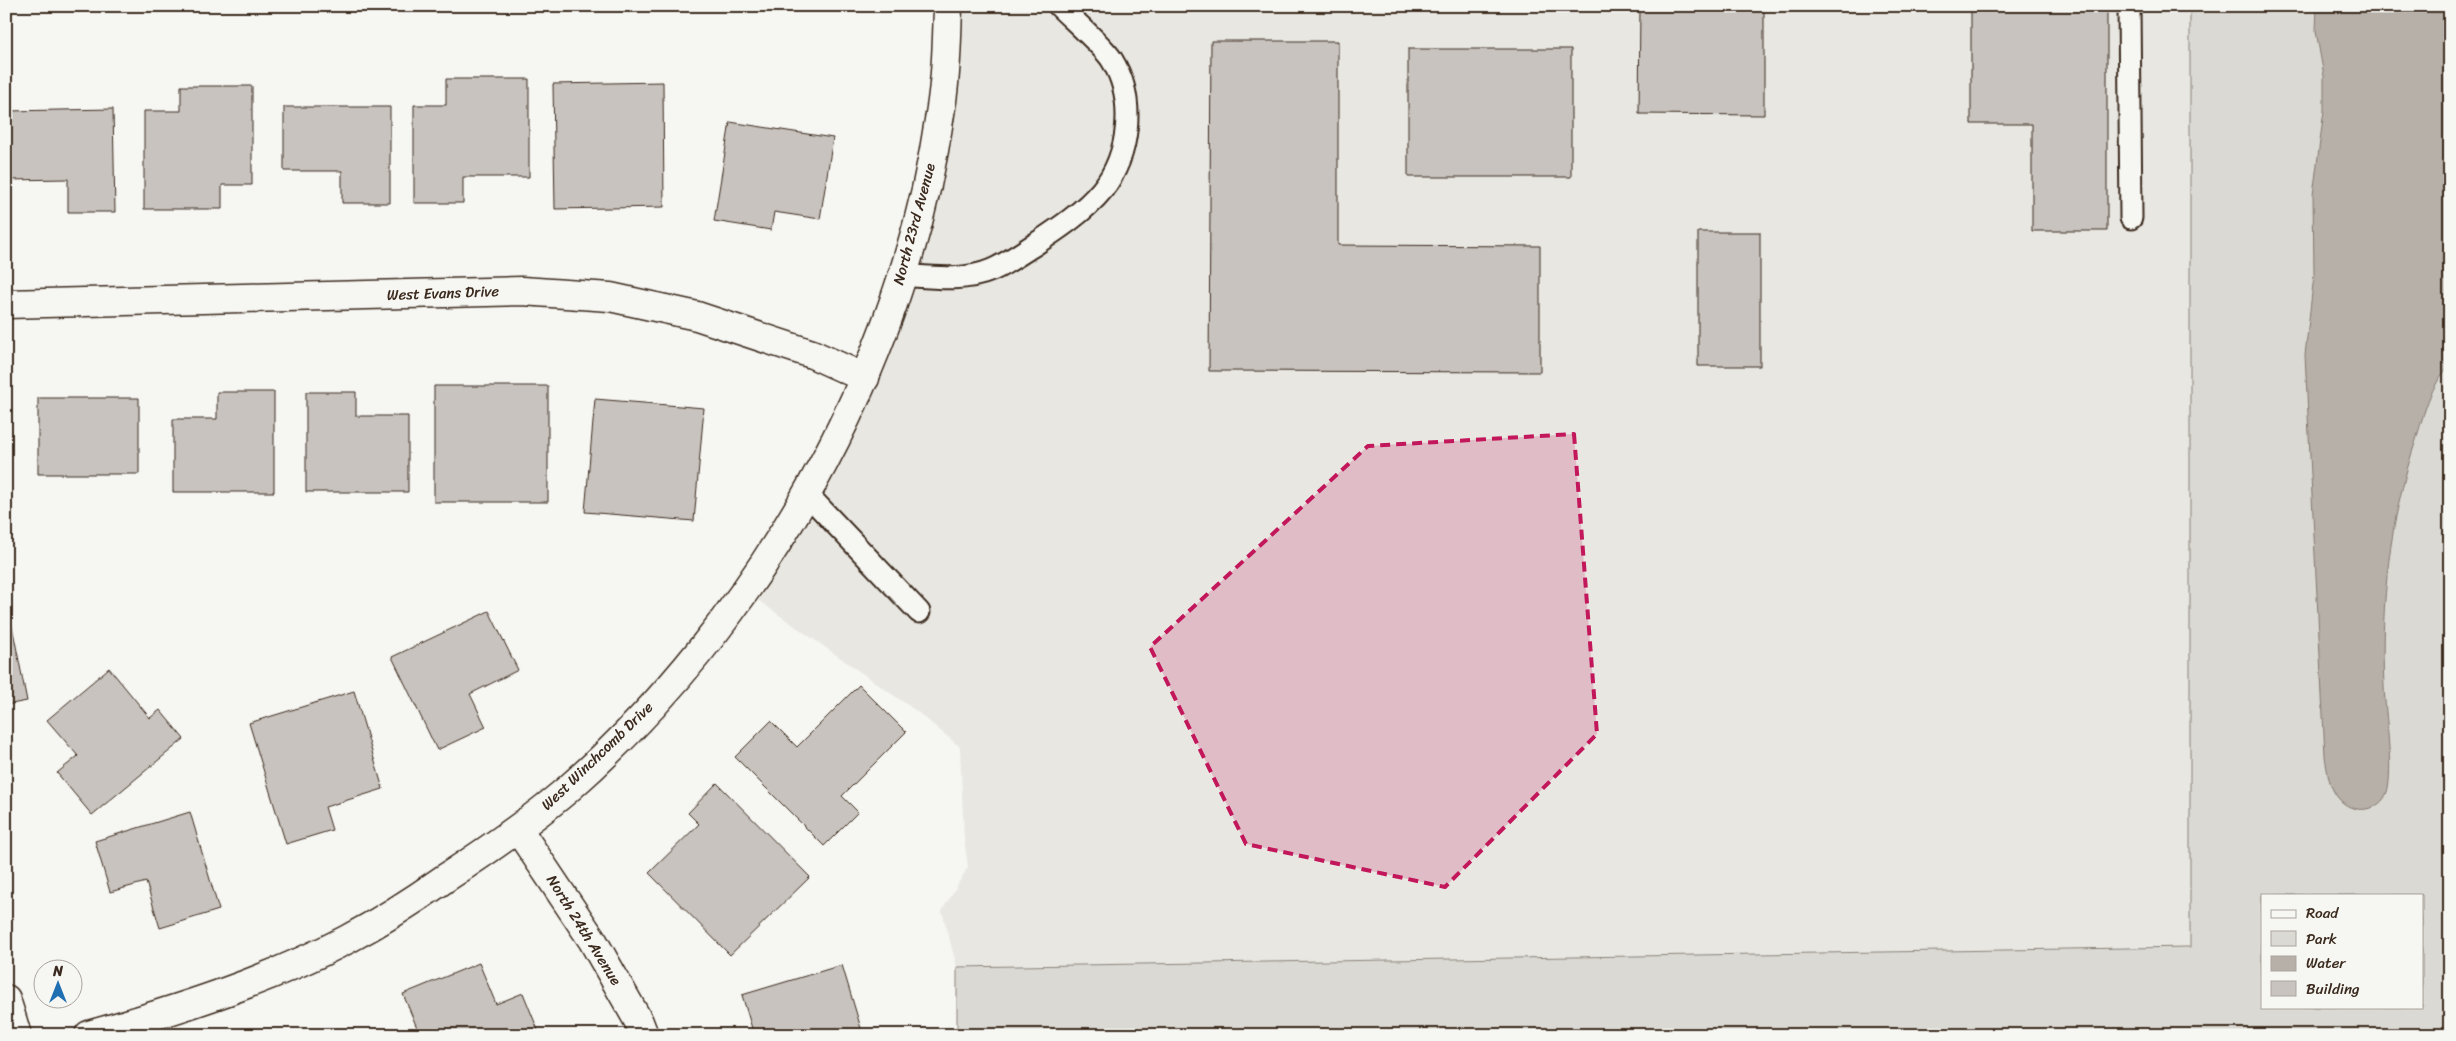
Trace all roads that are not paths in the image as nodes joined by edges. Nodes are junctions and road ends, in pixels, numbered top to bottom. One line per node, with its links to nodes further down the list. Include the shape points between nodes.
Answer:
1 (948, 6): 5 (street, North 23rd Avenue, via 940,114 924,202)
2 (1059, 6): 5 (lane, via 1112,60 1124,90 1125,139 1102,190 1065,224 991,271 953,278)
3 (2129, 6): 4 (lane)
4 (2131, 218)
5 (901, 275): 7 (street, North 23rd Avenue)
6 (6, 304): 7 (street, West Evans Drive, via 522,290 610,297 697,316 812,354)
7 (865, 378): 8 (street, West Winchcomb Drive, via 839,436)
8 (806, 493): 9 (lane); 10 (street, West Winchcomb Drive, via 745,592 702,649 631,728 568,789)
9 (919, 612)
10 (518, 829): 13 (street, West Winchcomb Drive, via 418,897 347,939 266,977); 14 (street, North 24th Avenue, via 592,941)
11 (6, 999): 12 (street)
12 (17, 1035)
13 (89, 1035)
14 (644, 1035)

